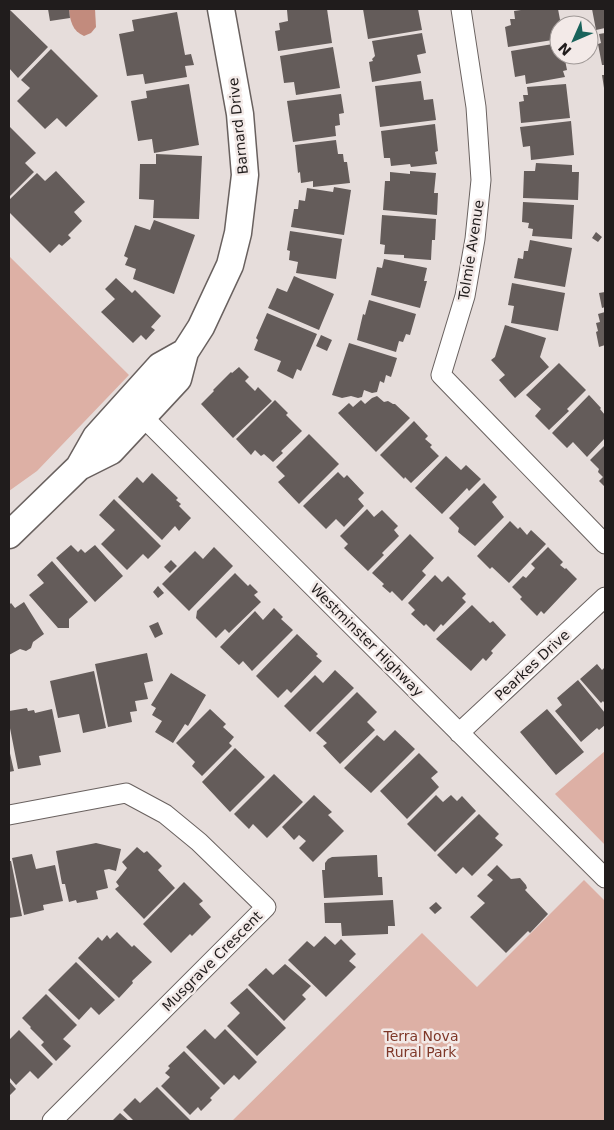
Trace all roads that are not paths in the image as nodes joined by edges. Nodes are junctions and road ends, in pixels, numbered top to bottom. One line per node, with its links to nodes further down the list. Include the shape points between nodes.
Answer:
1 (221, 9): 3 (street, Barnard Drive, via 240,114 244,175 238,233 230,265 201,327 185,352 160,366)
2 (461, 9): 5 (street, Tolmie Avenue, via 476,107 481,180 465,296 441,375)
3 (136, 409): 4 (street, Barnard Drive, via 111,451 79,467); 7 (street, Westminster Highway)
4 (9, 535)
5 (605, 544)
6 (605, 597): 7 (street, Pearkes Drive)
7 (459, 733): 9 (street, Westminster Highway)
8 (9, 815): 10 (street, Musgrave Crescent, via 126,793 165,814 266,907)
9 (605, 878)
10 (52, 1121)

